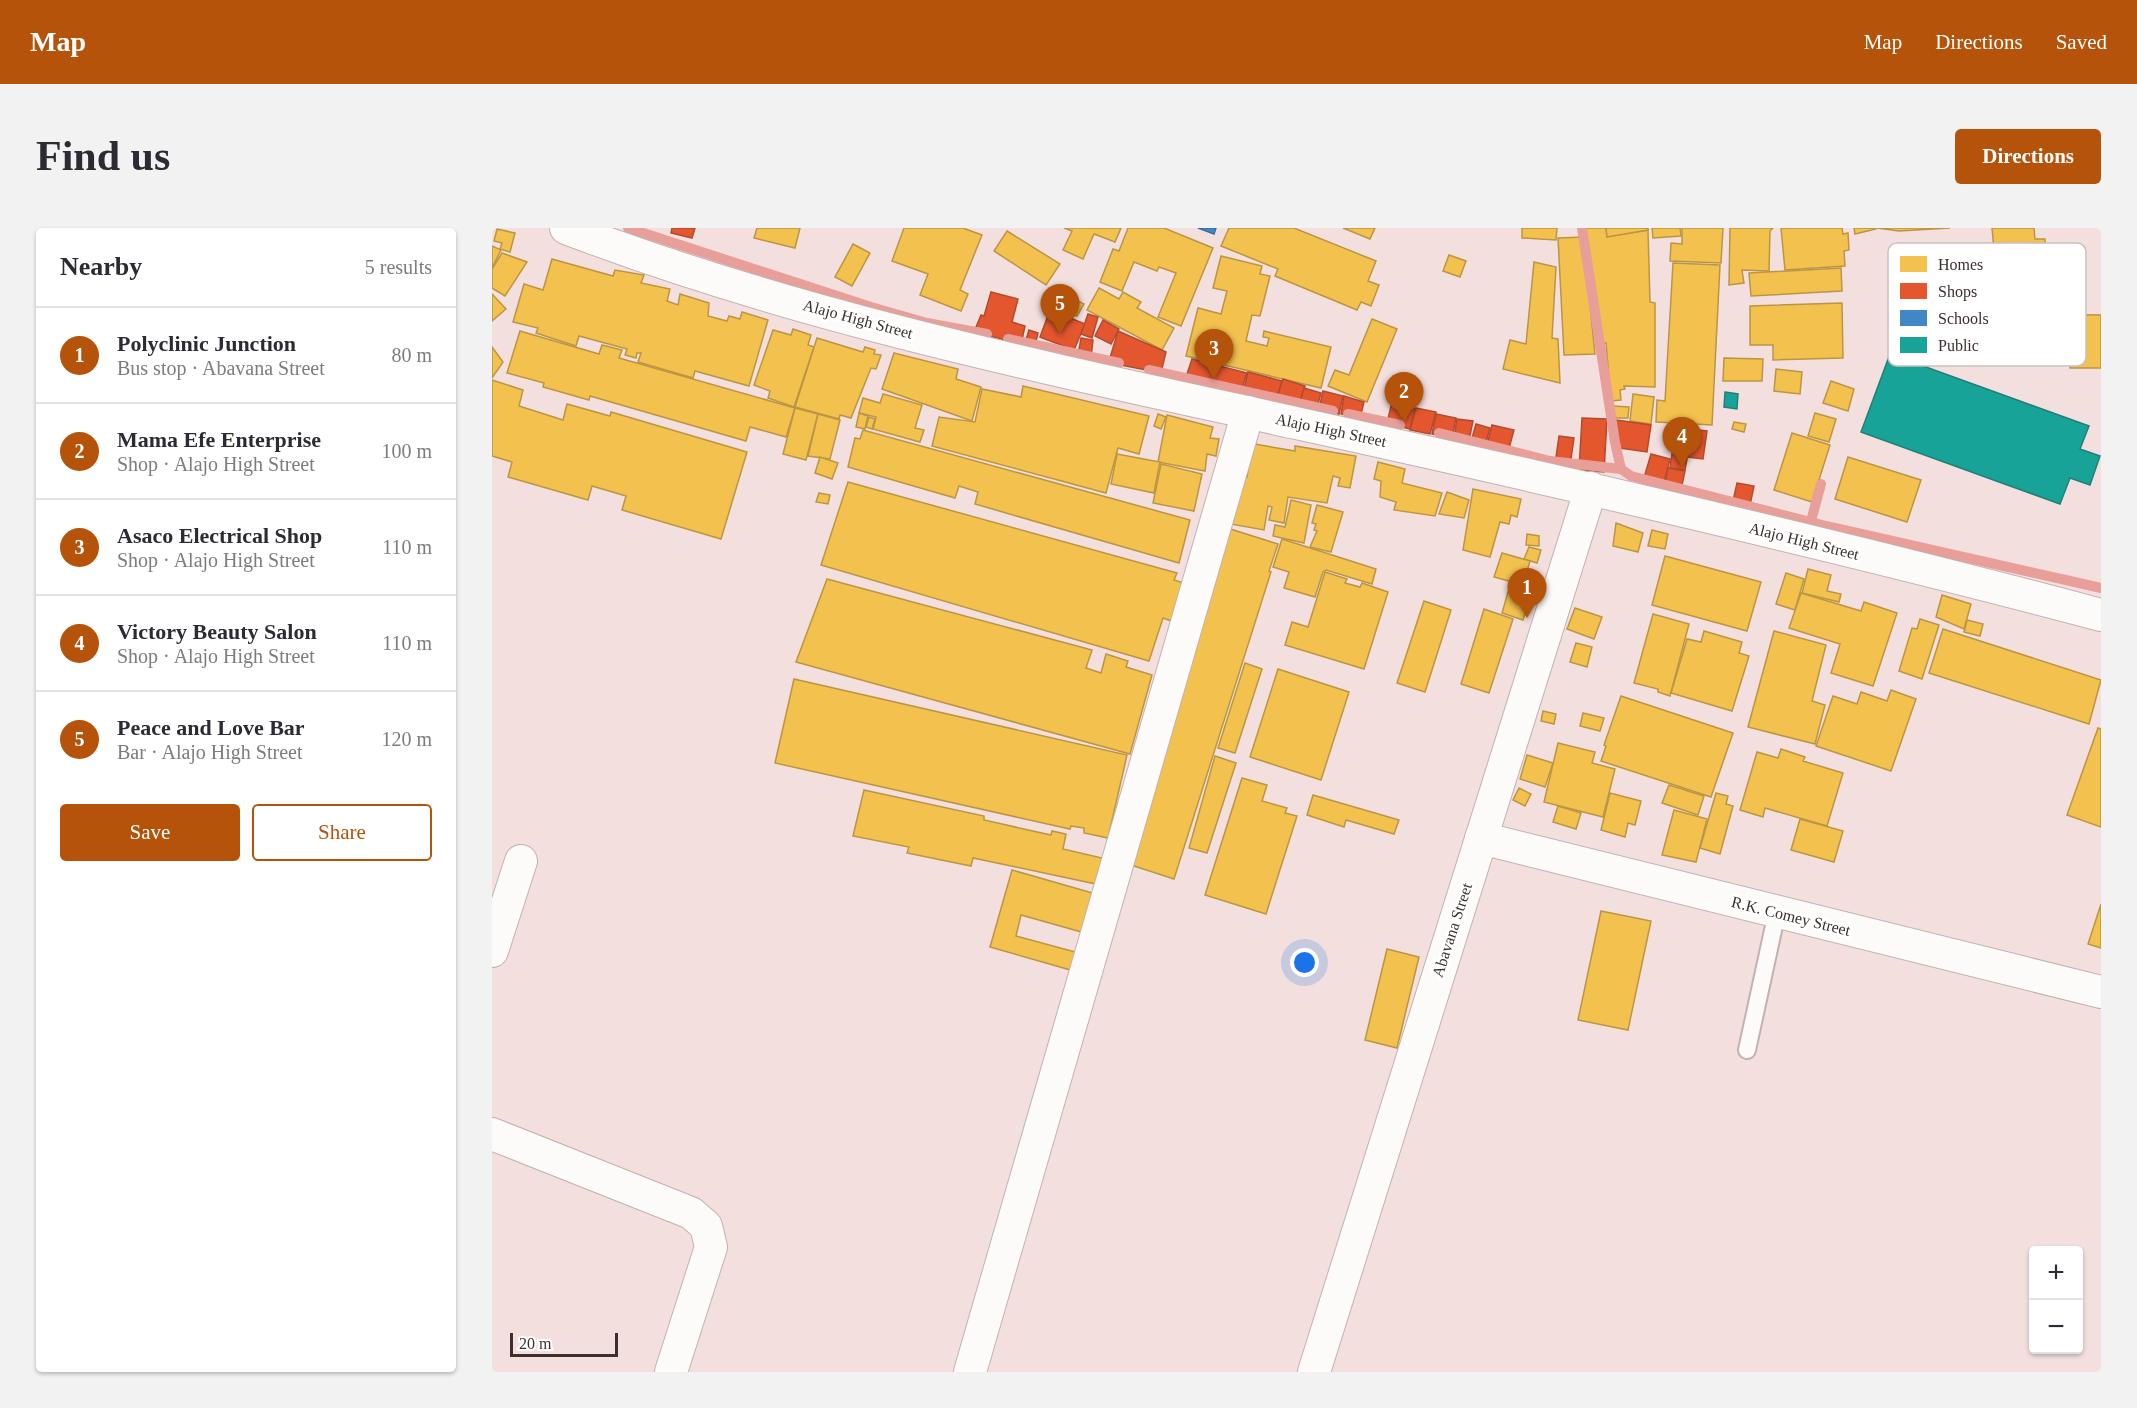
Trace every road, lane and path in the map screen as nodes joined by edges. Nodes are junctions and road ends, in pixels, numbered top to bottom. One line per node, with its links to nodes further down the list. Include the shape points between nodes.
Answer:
1 (566, 228): 2 (street, Alajo High Street, via 636,255 857,320)
2 (1248, 412): 3 (street, Alajo High Street); 13 (street)
3 (1591, 488): 4 (street, Alajo High Street); 5 (street, Abavana Street)
4 (2101, 615)
5 (1481, 838): 7 (street, R.K. Comey Street); 14 (street, Abavana Street)
6 (521, 861): 8 (street)
7 (1777, 912): 9 (street, R.K. Comey Street); 10 (lane)
8 (492, 951)
9 (2101, 992)
10 (1748, 1050)
11 (492, 1134): 12 (street, via 691,1213 706,1226 711,1247)
12 (671, 1372)
13 (970, 1372)
14 (1314, 1372)

